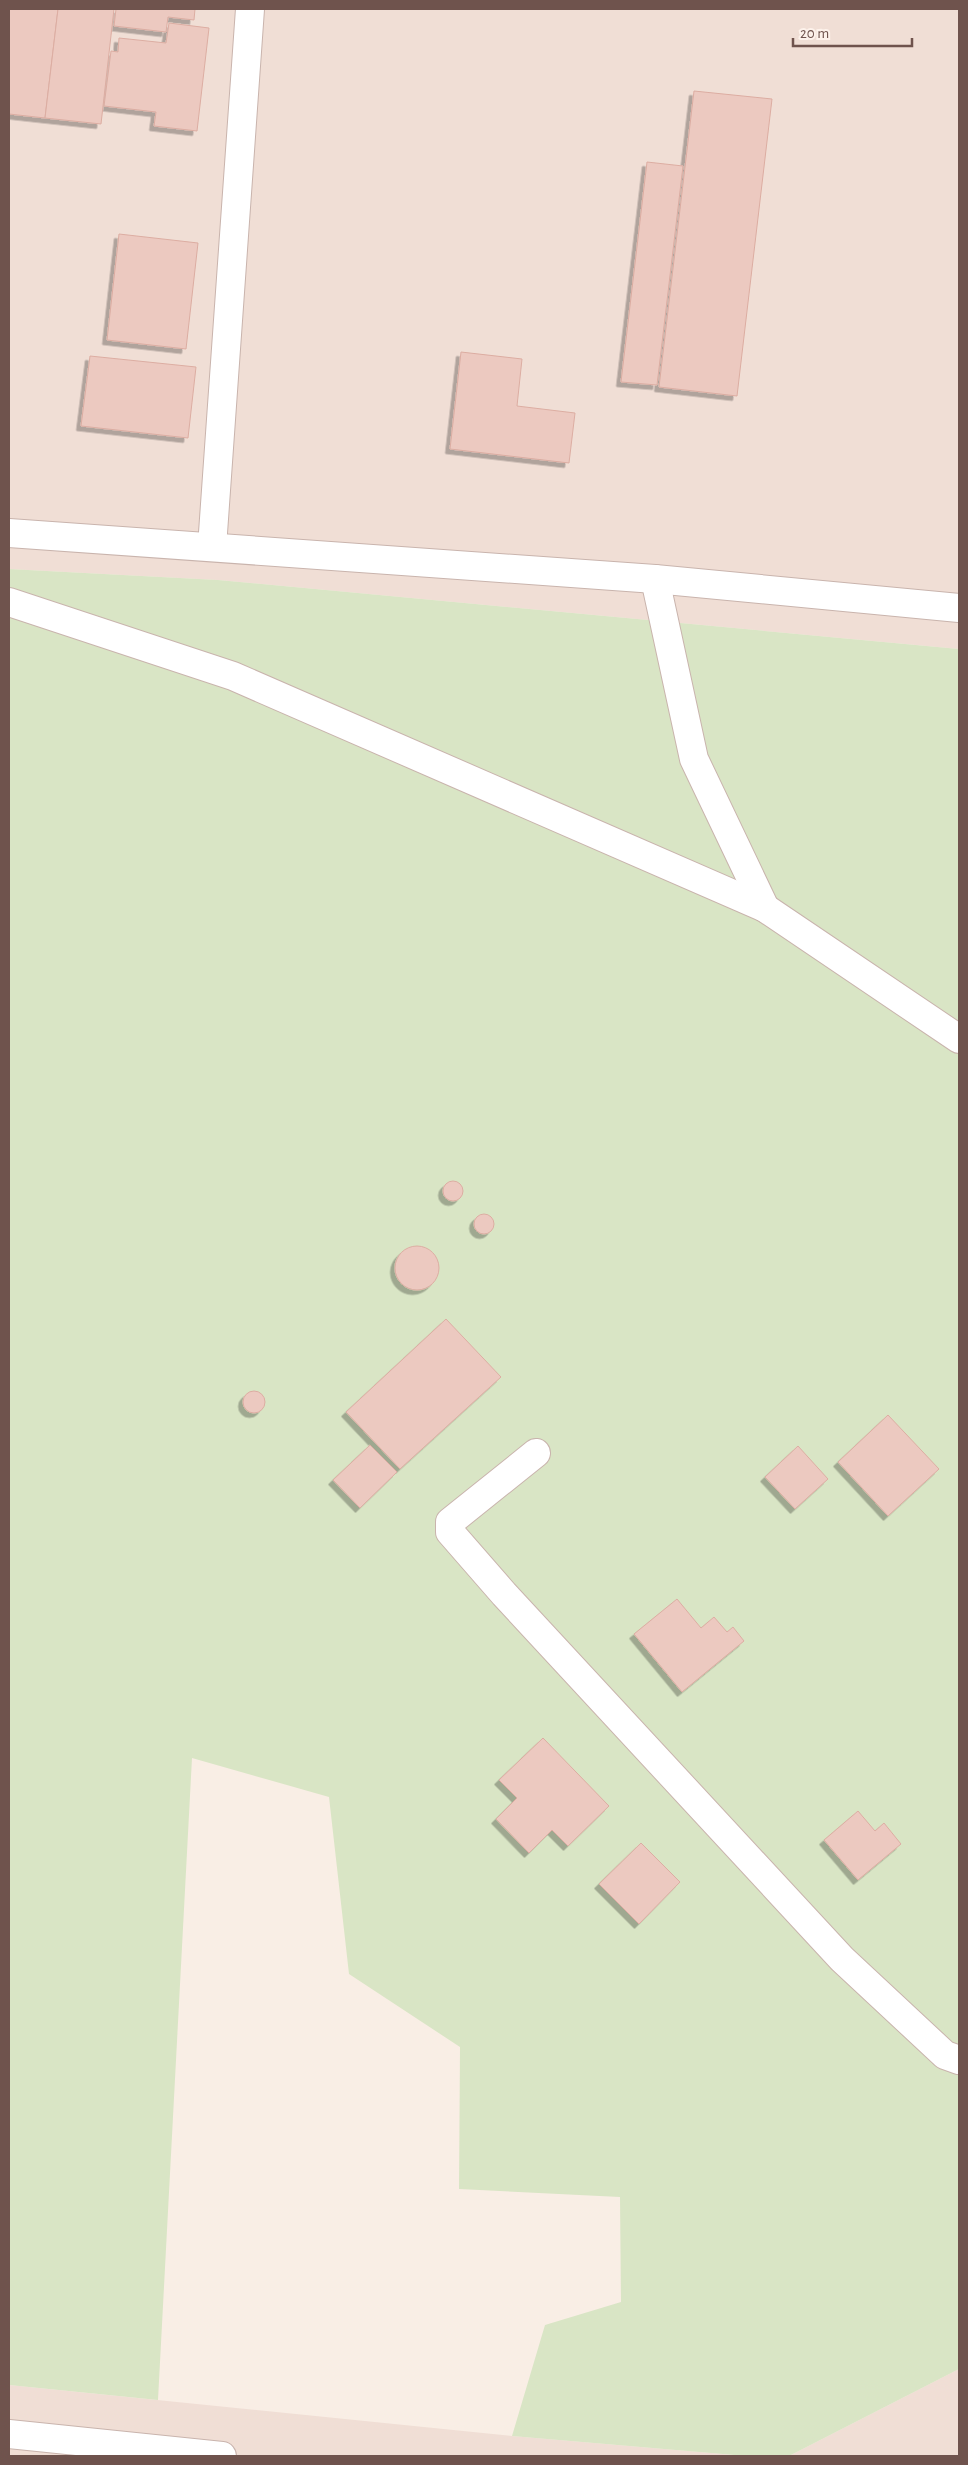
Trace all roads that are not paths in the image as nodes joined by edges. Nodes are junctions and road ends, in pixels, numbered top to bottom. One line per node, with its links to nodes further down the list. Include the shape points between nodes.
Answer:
1 (250, 9): 3 (street)
2 (9, 533): 3 (street)
3 (212, 547): 4 (street)
4 (655, 579): 6 (street); 7 (street, via 694,759)
5 (9, 602): 7 (street, via 233,676)
6 (959, 608)
7 (765, 908): 8 (street)
8 (959, 1039)
9 (536, 1452): 10 (street, via 450,1522 450,1532 842,1959 945,2055)
10 (959, 2060)
11 (9, 2434): 12 (street)
12 (222, 2456)

